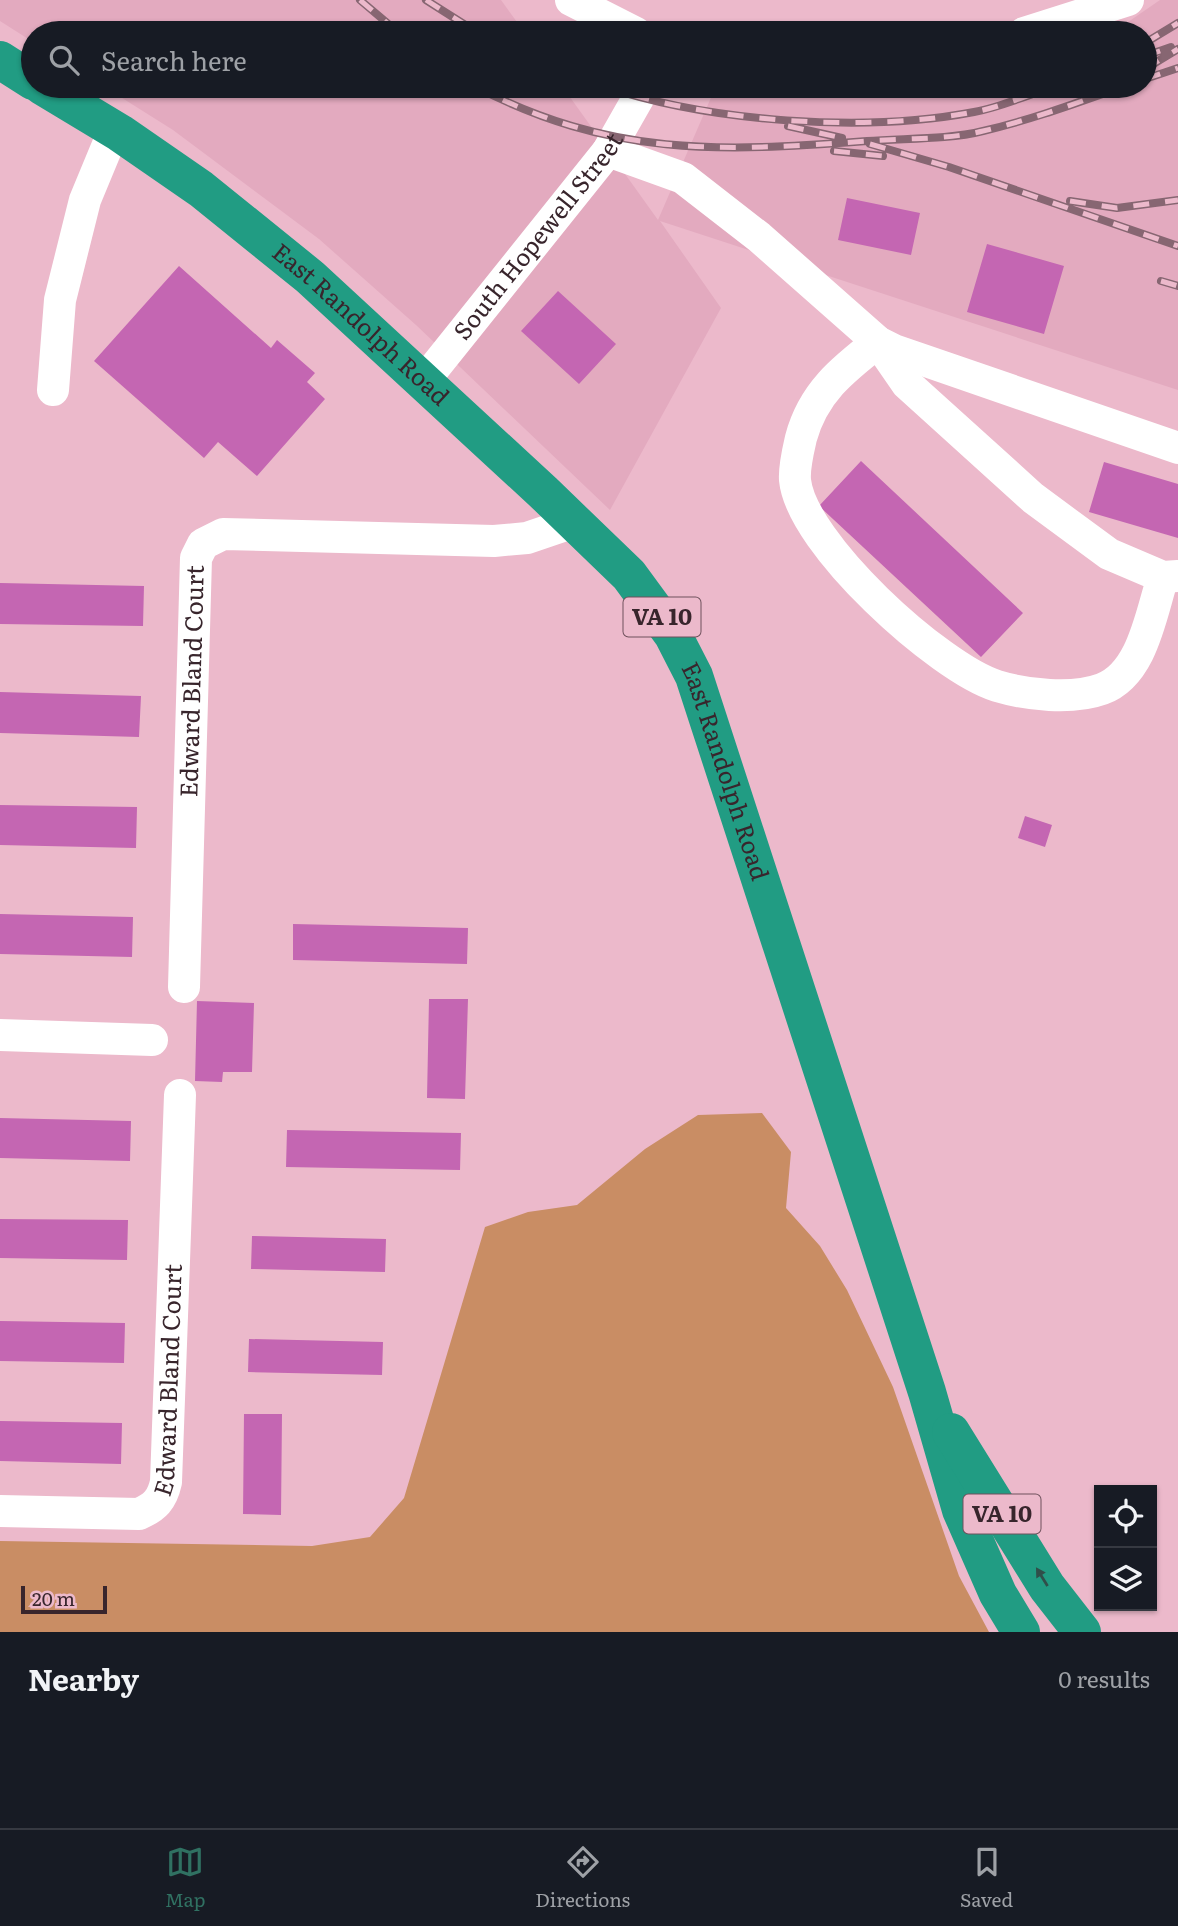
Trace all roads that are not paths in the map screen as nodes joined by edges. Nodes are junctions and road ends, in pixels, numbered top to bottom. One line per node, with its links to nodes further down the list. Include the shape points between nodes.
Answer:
1 (570, 0): 3 (street)
2 (1128, 0): 4 (street)
3 (612, 21)
4 (1062, 21)
5 (0, 60): 6 (highway)
6 (21, 73)
7 (62, 98): 9 (highway, East Randolph Road / VA 10)
8 (638, 98): 10 (street, South Hopewell Street)
9 (114, 130): 12 (highway, East Randolph Road / VA 10, via 264,239); 13 (street, via 85,200 60,300)
10 (608, 151): 11 (street, via 683,178 759,237); 12 (street, South Hopewell Street)
11 (878, 342): 14 (street); 16 (street, via 908,384 1033,498 1109,554); 16 (street, via 819,393 797,452 795,481 805,509 828,545 885,610 953,664 997,686 1040,694 1079,693 1103,689 1120,677 1138,654)
12 (423, 382): 15 (highway, East Randolph Road / VA 10)
13 (53, 390)
14 (1178, 448)
15 (574, 522): 17 (street, Edward Bland Court, via 527,538 494,541 223,534 203,544 196,558); 21 (highway, East Randolph Road / VA 10, via 653,604 694,676)
16 (1170, 577)
17 (184, 987)
18 (0, 1035): 19 (street)
19 (152, 1040)
20 (180, 1095): 22 (street, Edward Bland Court, via 163,1497 139,1514)
21 (927, 1392): 23 (highway, East Randolph Road / VA 10, via 972,1539); 24 (highway, East Randolph Road / VA 10, one-way to 21, via 1047,1587)
22 (0, 1511)
23 (1021, 1632)
24 (1082, 1632)

